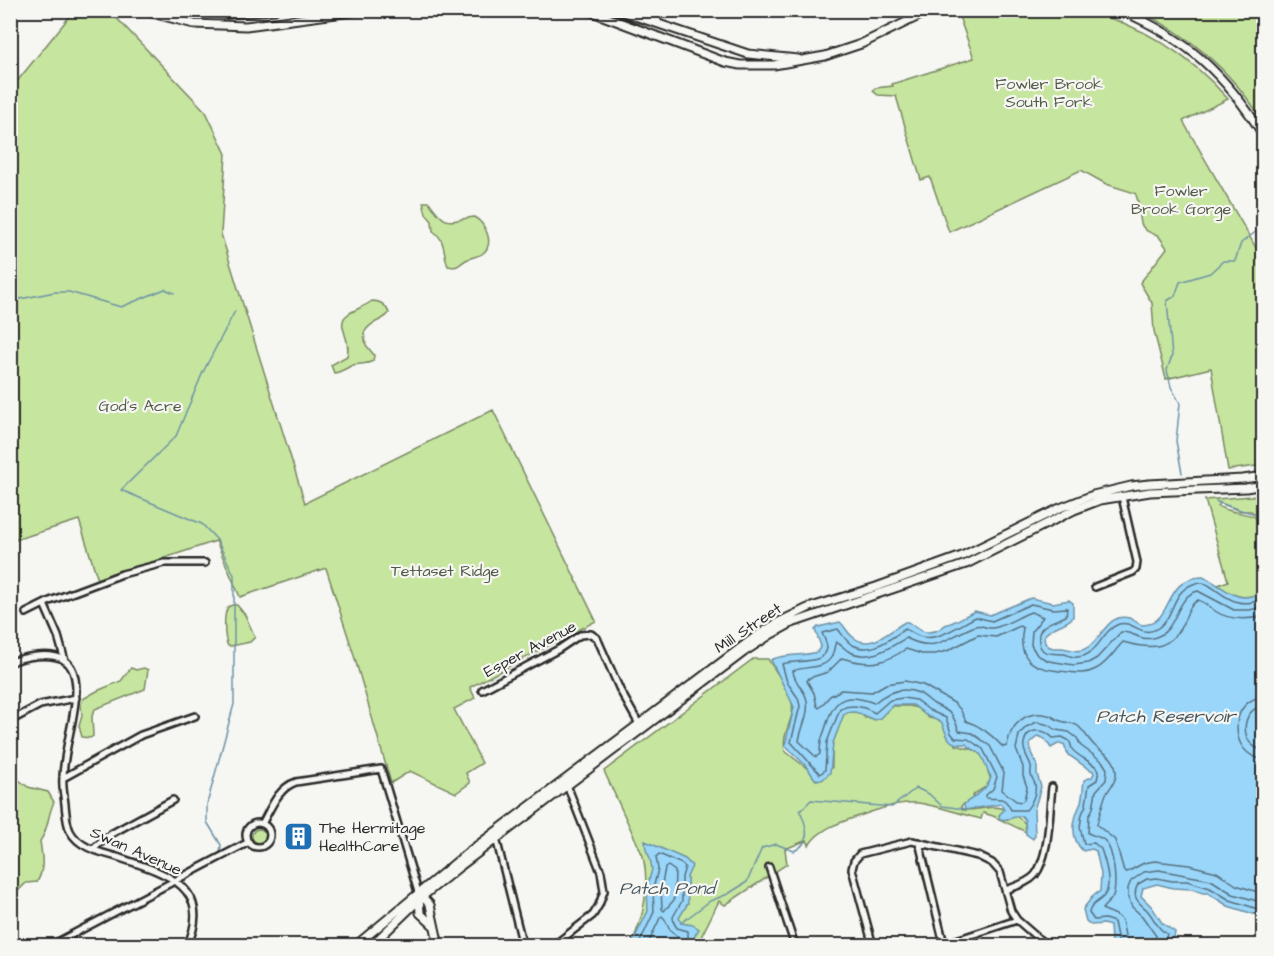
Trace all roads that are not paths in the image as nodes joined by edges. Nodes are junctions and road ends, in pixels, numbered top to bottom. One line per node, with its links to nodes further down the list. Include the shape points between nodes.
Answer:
1 (141, 10): 4 (main road, via 194,24 246,26)
2 (195, 10): 3 (main road, via 227,14)
3 (275, 10)
4 (366, 10)
5 (587, 10): 10 (main road)
6 (644, 10): 11 (main road)
7 (931, 10): 12 (main road, via 842,51)
8 (1120, 10): 13 (main road, via 1167,34 1202,60 1238,96)
9 (617, 11): 10 (main road); 11 (main road)
10 (612, 19): 12 (main road, via 740,65 790,64)
11 (678, 31): 12 (main road, via 748,54)
12 (810, 58)
13 (1263, 136)
14 (1263, 476): 19 (main road, Mill Street, via 1149,484 1093,495 962,556)
15 (1263, 485): 16 (main road, Mill Street)
16 (1122, 497): 18 (street, via 1136,569); 19 (main road, Mill Street, via 1084,506 966,564)
17 (205, 563): 20 (street, via 164,563 122,574)
18 (1095, 587)
19 (838, 603): 28 (main road, Mill Street, via 808,608 768,629); 30 (main road, Mill Street, via 770,635)
20 (44, 604): 21 (street); 22 (street, Swan Avenue)
21 (26, 612)
22 (64, 661): 23 (street, via 33,656); 25 (street, Swan Avenue, via 75,676)
23 (10, 663)
24 (482, 690): 28 (street, Esper Avenue, via 580,635 591,634 597,638)
25 (76, 698): 27 (street, via 40,705); 29 (street, Swan Avenue)
26 (195, 716): 29 (street, via 141,735)
27 (10, 721)
28 (639, 724): 41 (main road, Mill Street, via 466,854)
29 (63, 778): 37 (street, Swan Avenue, via 69,826 79,841)
30 (567, 785): 34 (main road, Mill Street); 50 (street, via 600,868 604,891 593,915)
31 (1052, 787): 40 (street, via 1041,866 1027,882)
32 (173, 800): 37 (street, via 111,834)
33 (262, 824): 35 (street, via 249,828); 35 (street, via 269,832 268,842 259,847); 41 (street, via 288,785 381,769)
34 (496, 838): 41 (main road, Mill Street); 49 (street)
35 (249, 842): 39 (street)
36 (919, 843): 40 (street, via 978,856 992,863); 52 (street, via 888,847 860,855 854,861 852,869); 53 (street)
37 (93, 849): 39 (street, Swan Avenue)
38 (769, 867): 51 (street)
39 (175, 881): 44 (street); 45 (street, Swan Avenue, via 194,904 195,922)
40 (1006, 890): 42 (street, via 1009,907)
41 (420, 896): 43 (main road, via 432,910); 43 (main road, via 420,913); 46 (main road, Mill Street); 47 (main road, Mill Street)
42 (1017, 920): 53 (street); 54 (street)
43 (434, 926): 48 (main road)
44 (50, 945)
45 (187, 945)
46 (356, 945)
47 (371, 945)
48 (439, 945)
49 (523, 945)
50 (553, 945)
51 (795, 945)
52 (873, 945)
53 (941, 945)
54 (1047, 945)
55 (1223, 945): 56 (street)
56 (1235, 945)

